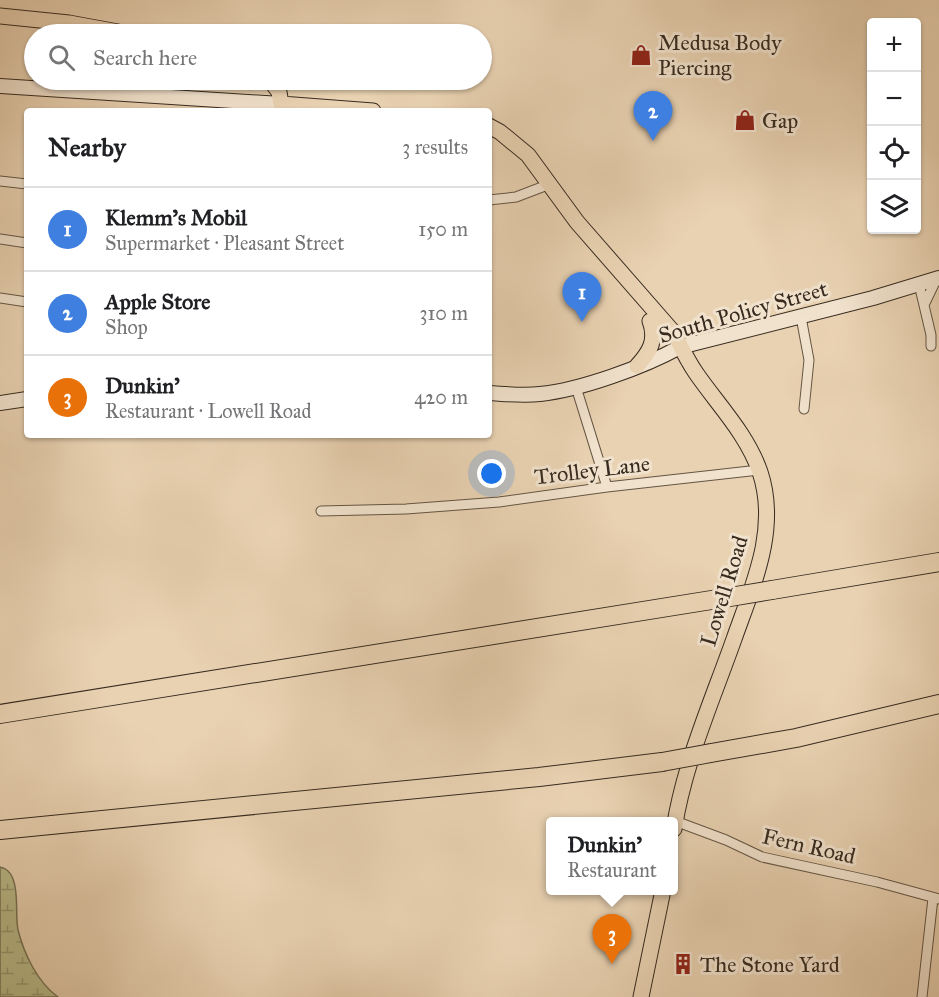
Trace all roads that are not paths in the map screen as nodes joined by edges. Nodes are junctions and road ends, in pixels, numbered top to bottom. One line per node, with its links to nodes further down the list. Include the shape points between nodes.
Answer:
1 (0, 15): 2 (main road)
2 (79, 24)
3 (0, 86): 4 (street)
4 (24, 88)
5 (62, 90): 7 (street)
6 (278, 90): 7 (main road)
7 (281, 104): 8 (main road)
8 (334, 108)
9 (492, 128): 12 (main road, via 528,155)
10 (0, 181): 11 (street)
11 (24, 184)
12 (550, 184): 13 (street, via 516,197); 14 (main road)
13 (492, 200)
14 (577, 222): 23 (main road, via 582,237); 25 (main road, via 674,333)
15 (0, 239): 16 (street)
16 (24, 243)
17 (938, 278): 18 (street, South Policy Street); 21 (street)
18 (919, 284): 21 (street); 22 (street, South Policy Street)
19 (0, 298): 20 (street)
20 (24, 302)
21 (924, 305): 24 (street)
22 (801, 317): 25 (street, South Policy Street); 31 (street, via 809,360)
23 (650, 321): 25 (main road); 26 (main road, via 652,345)
24 (931, 346)
25 (680, 348): 26 (street, South Policy Street); 32 (main road, Lowell Road, via 748,445)
26 (637, 366): 27 (street, South Policy Street)
27 (576, 387): 28 (street, South Policy Street, via 540,394); 33 (street)
28 (492, 393)
29 (24, 399): 30 (street)
30 (0, 403)
31 (804, 409)
32 (759, 470): 33 (street, Trolley Lane); 40 (main road, Lowell Road, via 767,519 760,559 688,768)
33 (607, 487): 34 (street, Trolley Lane, via 499,502)
34 (321, 511)
35 (939, 554): 37 (highway)
36 (939, 562): 37 (highway)
37 (865, 575): 39 (highway, bridge)
38 (939, 704): 42 (highway, bridge, via 796,738 662,762)
39 (0, 714)
40 (676, 817)
41 (678, 826): 44 (street, Fern Road, via 726,840 762,857)
42 (0, 830)
43 (662, 895): 45 (main road)
44 (936, 898): 46 (street)
45 (641, 997)
46 (922, 997)

